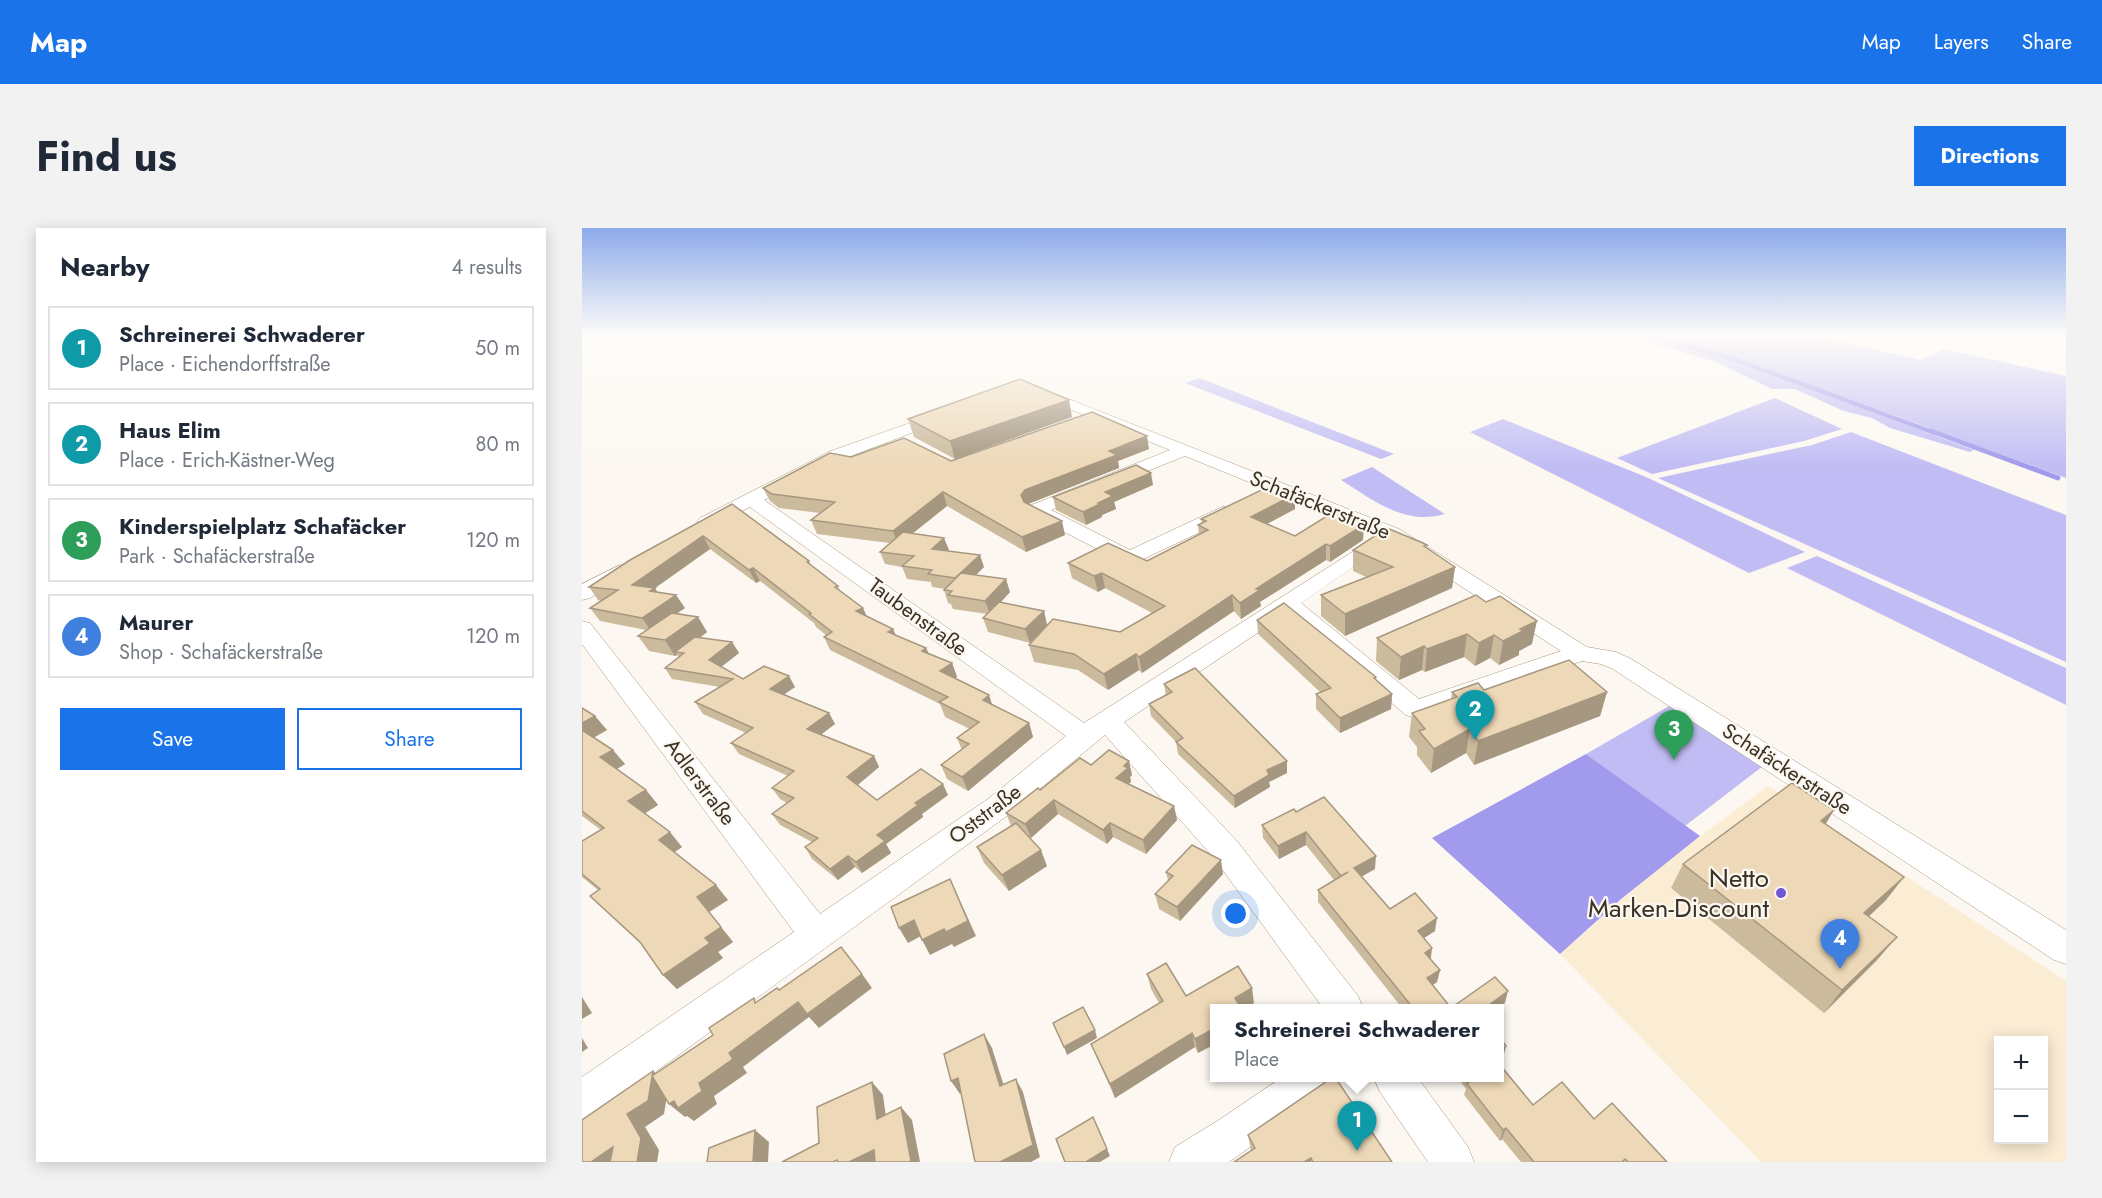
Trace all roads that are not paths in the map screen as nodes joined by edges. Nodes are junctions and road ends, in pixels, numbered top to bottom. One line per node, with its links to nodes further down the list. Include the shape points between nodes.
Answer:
1 (1015, 390): 3 (street, Schafäckerstraße, via 1038,390)
2 (956, 411): 5 (street)
3 (1099, 415): 4 (street); 7 (street, Schafäckerstraße)
4 (1077, 423)
5 (892, 434): 6 (street); 9 (street, via 837,455)
6 (912, 445)
7 (1184, 450): 8 (street, Schafäckerstraße); 8 (street, via 1036,510 1130,558)
8 (1260, 496): 11 (street, Schafäckerstraße)
9 (751, 499): 10 (street); 17 (street, Taubenstraße)
10 (692, 531)
11 (1392, 533): 14 (street, Oststraße); 16 (street, Schafäckerstraße)
12 (642, 559): 13 (street)
13 (582, 593)
14 (1288, 604): 16 (street, via 1415,709); 17 (street, Oststraße)
15 (582, 628): 18 (street, Adlerstraße)
16 (1580, 653): 19 (street, Schafäckerstraße, via 1622,664)
17 (1096, 729): 18 (street, Oststraße, via 998,807); 20 (street, Taubenstraße, via 1225,849)
18 (817, 936): 23 (street, Oststraße)
19 (2066, 949)
20 (1342, 1004)
21 (1307, 1082): 24 (street)
22 (1397, 1082): 25 (street)
23 (582, 1101)
24 (1190, 1162)
25 (1453, 1162)

